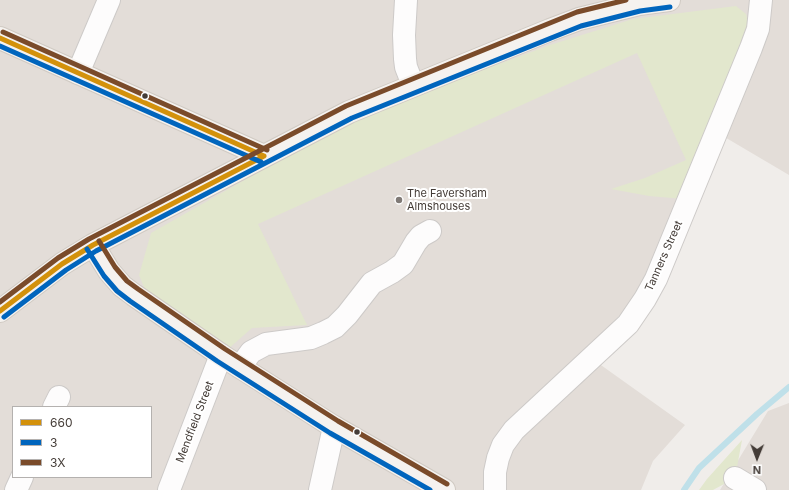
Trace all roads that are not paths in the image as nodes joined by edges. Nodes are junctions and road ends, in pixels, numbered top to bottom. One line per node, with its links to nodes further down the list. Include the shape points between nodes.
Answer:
1 (109, 0): 6 (street)
2 (406, 0): 7 (street, via 405,63)
3 (669, 0): 7 (main road, via 639,4 579,19)
4 (762, 0): 21 (street, Tanners Street, via 758,29 751,48 656,279 628,324 514,430 503,445 498,458)
5 (0, 38): 6 (main road)
6 (78, 73): 8 (main road)
7 (412, 85): 8 (main road, via 349,112)
8 (264, 156): 10 (main road)
9 (430, 231): 13 (street, via 416,242 403,264 372,283 335,327 311,338 266,344 251,352)
10 (93, 245): 11 (main road, via 62,264); 12 (main road, via 109,271 127,290)
11 (0, 311)
12 (221, 355): 13 (main road); 18 (street, Mendfield Street)
13 (240, 367): 14 (main road)
14 (334, 427): 19 (street); 20 (main road)
15 (22, 478): 17 (street)
16 (735, 478): 22 (street)
17 (16, 490)
18 (170, 490)
19 (320, 490)
20 (444, 490)
21 (495, 490)
22 (755, 490)

